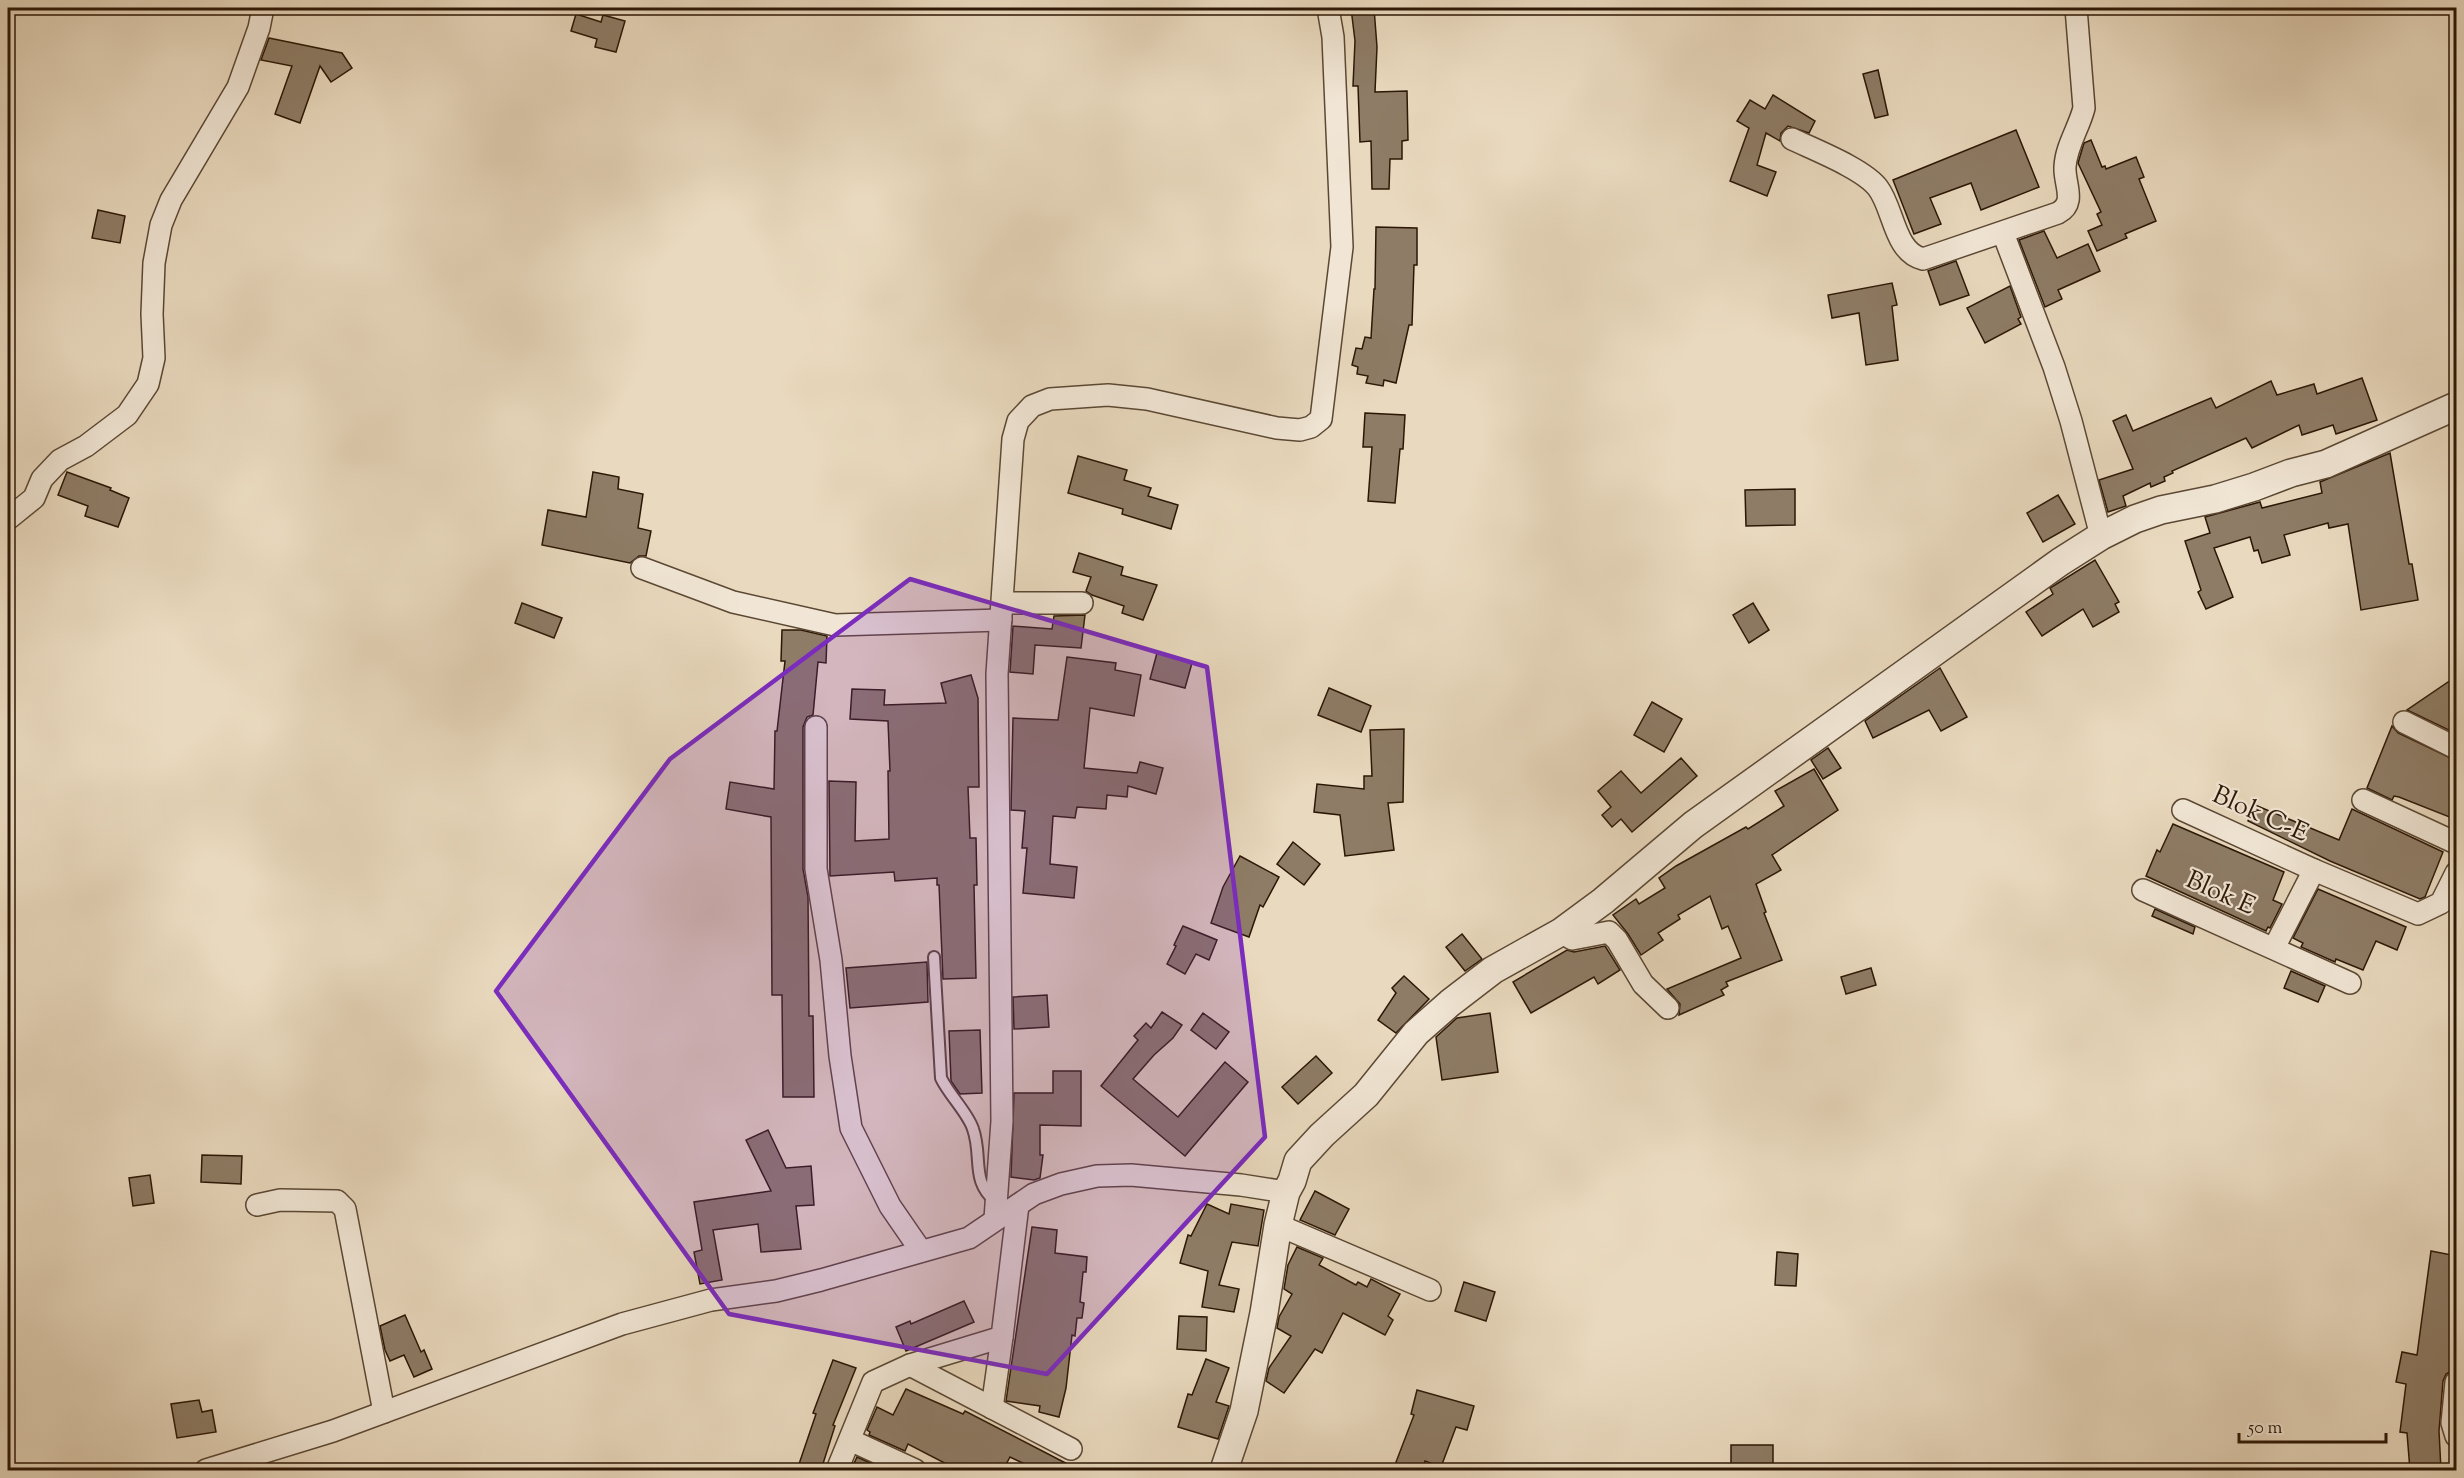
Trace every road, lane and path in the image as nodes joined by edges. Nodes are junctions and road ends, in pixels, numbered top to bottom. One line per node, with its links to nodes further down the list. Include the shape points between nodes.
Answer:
1 (263, 8): 7 (street, via 238,87 171,200 161,225 154,263 154,358 148,384 127,415 60,460 42,479 34,498)
2 (1328, 8): 11 (street, via 1333,37 1342,247 1321,418 1300,430 1277,428 1118,396 1050,399 1032,406 1018,421 1013,439)
3 (2076, 8): 5 (street, via 2084,108 2065,165 2070,200 2066,209 2058,213)
4 (1792, 140): 5 (street, via 1864,175 1876,185 1886,200 1905,250 1913,257 1923,259)
5 (2003, 233): 8 (street, via 2054,367)
6 (2457, 406): 8 (street, via 2326,464 2254,488 2162,510)
7 (8, 519)
8 (2101, 537): 21 (street, via 2060,562 1693,825)
9 (642, 568): 11 (street, via 733,602 835,625)
10 (1082, 603): 11 (street)
11 (1002, 611): 29 (street, via 997,674 1002,1121)
12 (2404, 722): 14 (street)
13 (816, 727): 31 (street, via 816,869 851,1128 890,1206)
14 (2457, 748)
15 (2363, 800): 17 (street)
16 (2183, 810): 18 (street, Blok C-E)
17 (2457, 843)
18 (2314, 870): 19 (street, Blok C-E, via 2418,914 2441,903); 22 (street)
19 (2457, 873)
20 (2143, 890): 22 (street, Blok E)
21 (1561, 932): 25 (street, via 1572,939 1609,932 1642,984); 26 (street, via 1493,970 1416,1033 1366,1095 1298,1161)
22 (2274, 948): 24 (street, Blok E)
23 (934, 957): 29 (lane, via 941,1077 974,1129 980,1181)
24 (2350, 983)
25 (1668, 1008)
26 (1286, 1191): 28 (street, via 1195,1180 1108,1176 1061,1184); 30 (street)
27 (257, 1204): 37 (street, via 280,1200 337,1201 345,1209)
28 (1018, 1205): 29 (street); 33 (street)
29 (996, 1211): 31 (street, via 969,1238)
30 (1278, 1225): 32 (street); 44 (street, via 1244,1411)
31 (921, 1251): 37 (street, via 776,1291 711,1300 634,1321)
32 (1430, 1290)
33 (1002, 1337): 34 (street); 36 (street)
34 (910, 1365): 36 (street); 39 (street, via 873,1382)
35 (2457, 1382): 38 (street, via 2452,1423)
36 (992, 1408): 40 (street)
37 (384, 1412): 41 (street)
38 (2457, 1436)
39 (850, 1440): 42 (street); 43 (street)
40 (1071, 1449)
41 (206, 1470)
42 (837, 1470)
43 (915, 1470)
44 (1224, 1470)

